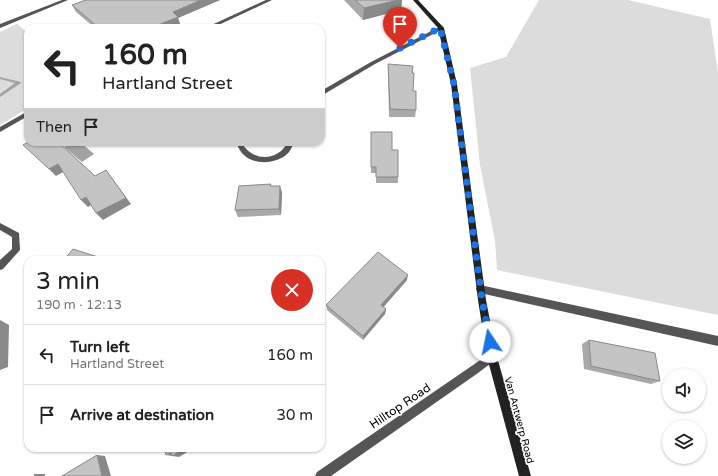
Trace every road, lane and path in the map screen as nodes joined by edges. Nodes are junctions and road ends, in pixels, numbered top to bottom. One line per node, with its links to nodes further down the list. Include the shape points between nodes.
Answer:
1 (66, 0): 5 (street)
2 (270, 0): 4 (street)
3 (415, 0): 6 (street, Van Antwerp Road)
4 (217, 24)
5 (0, 26)
6 (440, 28): 7 (street); 14 (street, Van Antwerp Road, via 454,84)
7 (325, 92)
8 (24, 115): 9 (street)
9 (0, 130)
10 (241, 146): 11 (street, via 247,154 262,160 276,159)
11 (290, 146)
12 (0, 226): 13 (street, via 16,235 16,250)
13 (0, 266)
14 (480, 289): 15 (street); 16 (street, Van Antwerp Road)
15 (718, 341)
16 (492, 356): 17 (street, Hilltop Road); 18 (street, Van Antwerp Road)
17 (321, 476)
18 (525, 476)

